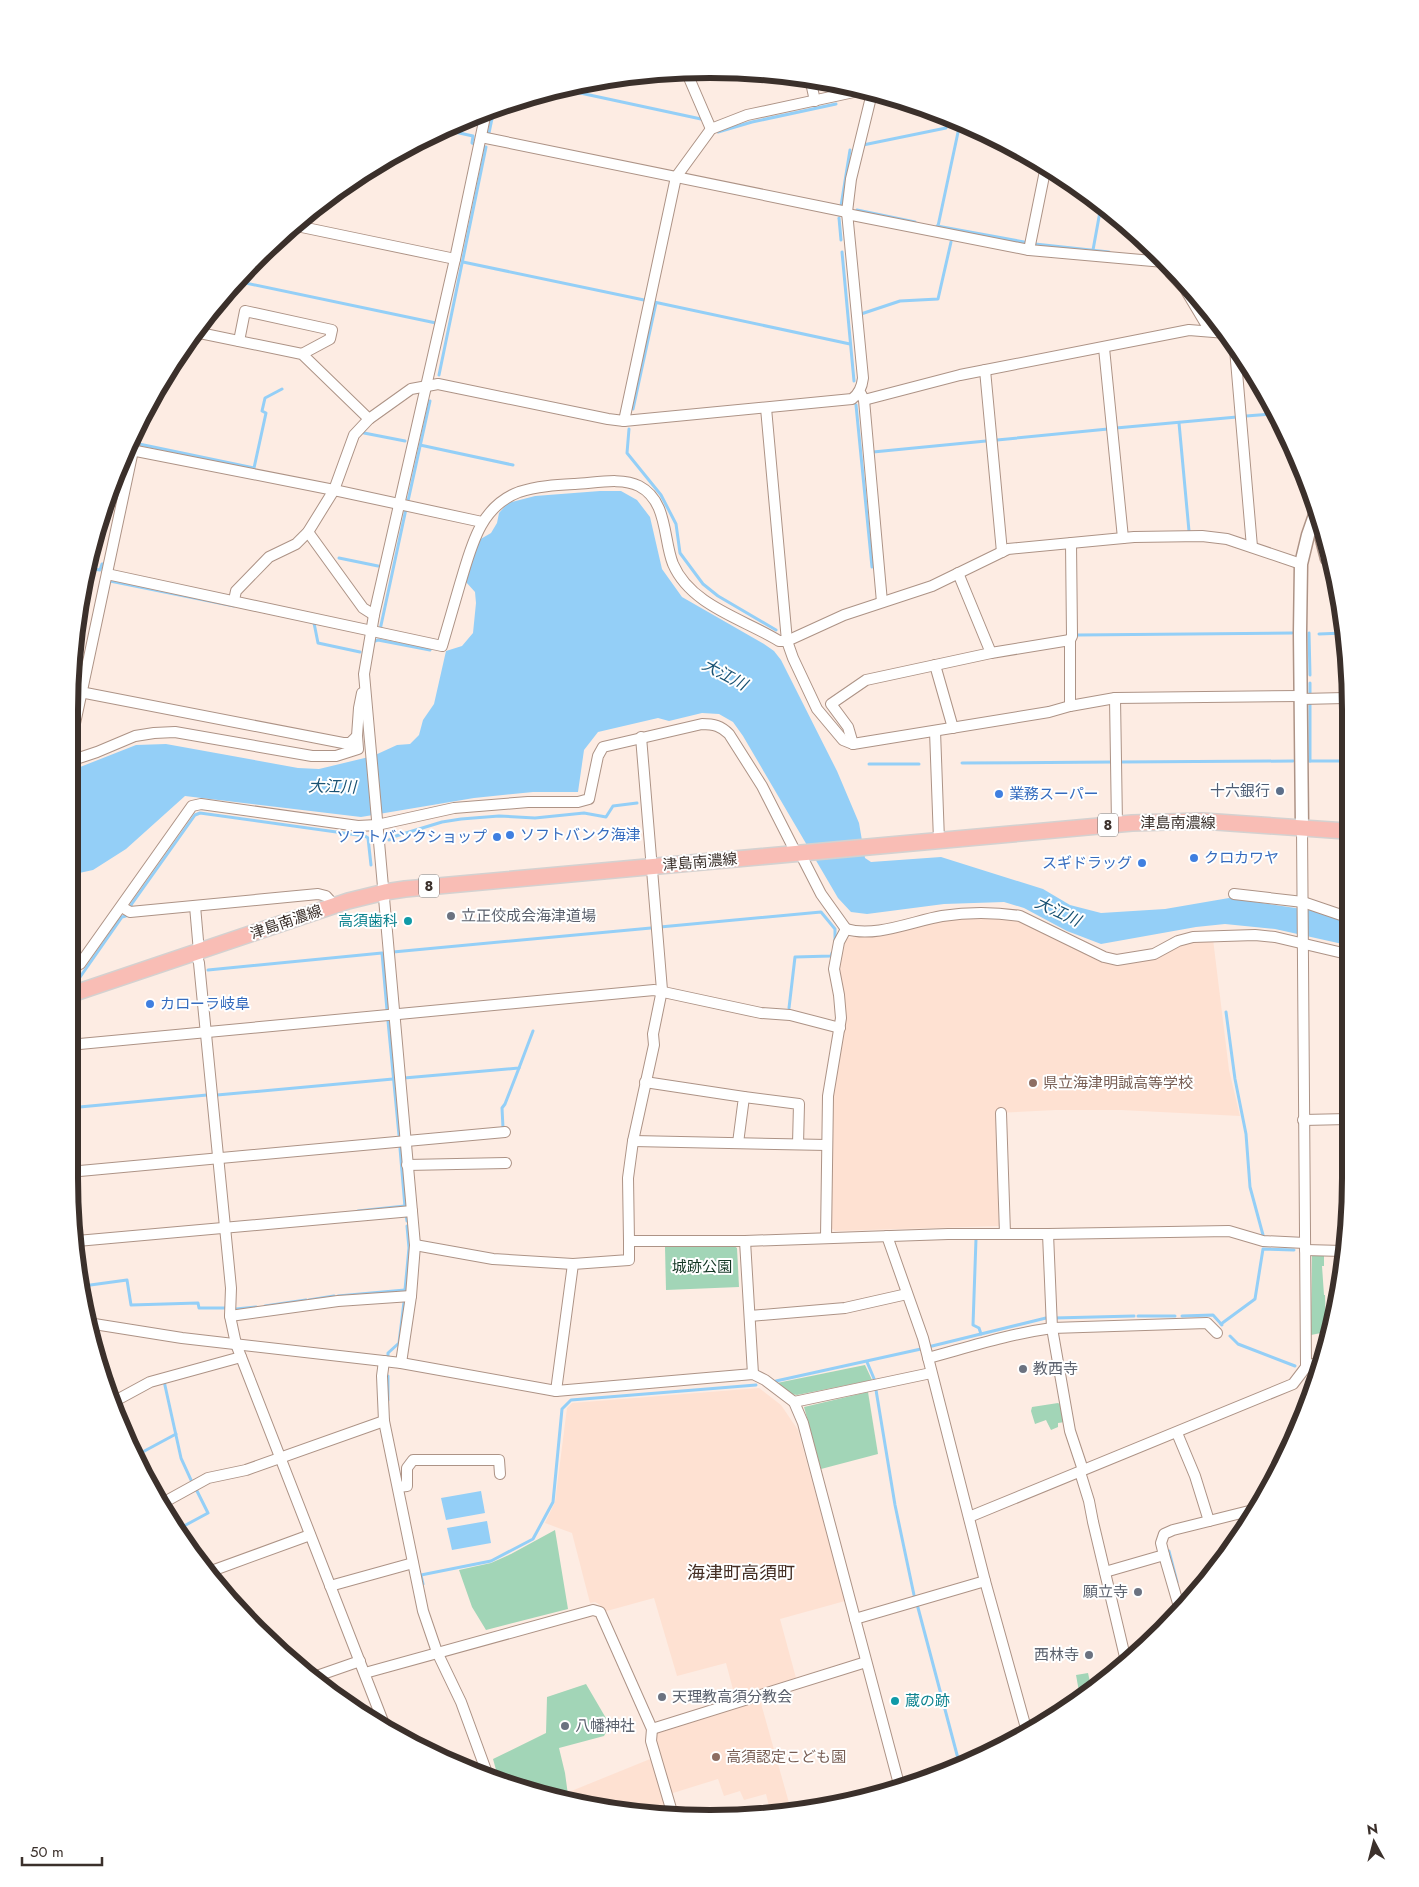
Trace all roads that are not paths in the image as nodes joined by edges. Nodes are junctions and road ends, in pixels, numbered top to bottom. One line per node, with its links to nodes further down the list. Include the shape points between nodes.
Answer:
1 (689, 78): 7 (street)
2 (812, 86): 5 (street)
3 (847, 93): 5 (street)
4 (870, 98): 11 (street, via 851,179)
5 (815, 100): 7 (street, via 747,115)
6 (485, 119): 8 (street)
7 (711, 129): 10 (street)
8 (481, 137): 10 (street); 14 (street)
9 (1044, 174): 13 (street)
10 (676, 177): 11 (street); 29 (street)
11 (847, 213): 13 (street); 26 (street)
12 (302, 227): 14 (street)
13 (1029, 250): 15 (street)
14 (455, 259): 25 (street)
15 (1151, 259)
16 (1192, 302): 17 (street)
17 (1210, 331): 18 (street); 21 (street, via 1189,330)
18 (1216, 332)
19 (202, 333): 20 (street)
20 (239, 341): 22 (street); 22 (street, via 245,311 332,330 330,339)
21 (1104, 348): 24 (street); 37 (street)
22 (302, 354): 28 (street)
23 (1236, 359): 39 (street)
24 (985, 370): 26 (street); 40 (street)
25 (426, 386): 28 (street, via 410,389); 29 (street, via 438,384); 33 (street)
26 (862, 395): 27 (street, via 852,399); 45 (street)
27 (766, 408): 29 (street); 48 (street)
28 (369, 419): 32 (street, via 354,435)
29 (624, 420)
30 (134, 451): 32 (street)
31 (126, 469): 43 (street)
32 (334, 490): 33 (street); 36 (street)
33 (399, 504): 34 (street); 46 (street)
34 (482, 522): 47 (street, via 474,538 442,646); 48 (street, via 519,492 550,486 621,482 640,486 653,498 663,517 673,564 694,592 778,642)
35 (1313, 522): 41 (street)
36 (308, 532): 44 (street, via 296,544 269,556 236,592); 46 (street, via 363,608)
37 (1123, 538): 38 (street); 39 (street, via 1202,536)
38 (1071, 543): 40 (street); 49 (street)
39 (1252, 547): 41 (street)
40 (1002, 552): 42 (street)
41 (1301, 564): 55 (street)
42 (958, 573): 45 (street, via 932,586); 50 (street)
43 (107, 574): 44 (street); 54 (street)
44 (234, 600): 47 (street)
45 (882, 602): 48 (street)
46 (374, 616): 47 (street)
47 (371, 631): 52 (street)
48 (787, 640): 64 (street, via 817,709 843,740)
49 (1070, 640): 50 (street); 58 (street)
50 (991, 653): 51 (street)
51 (935, 664): 60 (street); 64 (street, via 866,680 831,704 848,728)
52 (364, 682): 62 (street, via 358,708); 66 (street)
53 (78, 691): 54 (street)
54 (82, 692): 59 (street); 62 (street, via 343,743 350,743)
55 (1301, 697): 56 (street); 57 (street); 68 (street)
56 (1115, 698): 58 (street); 67 (street)
57 (1341, 698)
58 (1070, 706): 60 (street)
59 (78, 710)
60 (953, 728): 61 (street)
61 (935, 731): 64 (street); 70 (street)
62 (357, 736): 65 (street, via 358,749 336,756 312,756 175,732 154,732)
63 (641, 737): 66 (street, via 600,750 591,794 584,801 454,808); 71 (street, via 702,724 723,728 762,786); 72 (street)
64 (853, 744)
65 (78, 758)
66 (377, 823): 73 (street); 78 (street, via 358,826 201,804 192,806)
67 (1118, 824): 68 (main road, 津島南濃線 / 8, via 1202,821); 70 (main road, 津島南濃線 / 8)
68 (1302, 828): 69 (main road, 津島南濃線 / 8); 75 (street)
69 (1342, 831)
70 (939, 840): 71 (main road, 津島南濃線 / 8)
71 (800, 853): 72 (main road, 津島南濃線 / 8); 80 (street, via 821,894)
72 (650, 866): 73 (main road, 津島南濃線 / 8); 85 (street)
73 (385, 892): 77 (main road, 津島南濃線 / 8); 87 (street)
74 (1234, 894): 75 (street)
75 (1302, 904): 79 (street); 81 (street)
76 (195, 906): 77 (street, via 318,894 326,896); 78 (street, via 130,912); 82 (street)
77 (335, 906): 82 (main road, 津島南濃線 / 8)
78 (122, 907): 84 (street)
79 (1342, 916)
80 (846, 929): 81 (street, via 868,931 945,915 1006,914 1020,916 1104,957 1117,960 1154,954 1193,937 1255,935); 88 (street, via 839,942 834,969 840,995)
81 (1302, 941): 83 (street); 95 (street)
82 (198, 952): 86 (main road, 津島南濃線 / 8); 89 (street)
83 (1342, 953)
84 (78, 964)
85 (662, 990): 87 (street); 88 (street); 91 (street)
86 (78, 992)
87 (394, 1016): 89 (street); 97 (street)
88 (840, 1028): 101 (street, via 828,1096)
89 (206, 1032): 90 (street); 102 (street)
90 (78, 1045)
91 (645, 1082): 92 (street); 98 (street)
92 (744, 1096): 99 (street); 100 (street, via 799,1104)
93 (1001, 1113): 108 (street)
94 (1342, 1119): 95 (street)
95 (1303, 1120): 116 (street)
96 (505, 1132): 97 (street)
97 (405, 1141): 102 (street); 104 (street)
98 (633, 1141): 99 (street); 113 (street, via 628,1178)
99 (738, 1143): 100 (street)
100 (798, 1144): 101 (street)
101 (828, 1145): 111 (street)
102 (218, 1158): 105 (street); 107 (street)
103 (506, 1162): 104 (street)
104 (407, 1165): 106 (street)
105 (78, 1171)
106 (412, 1211): 107 (street); 115 (street)
107 (225, 1228): 112 (street); 121 (street, via 231,1288)
108 (1004, 1234): 109 (street); 110 (street)
109 (1048, 1234): 116 (street, via 1229,1231); 124 (street)
110 (887, 1236): 111 (street); 119 (street)
111 (826, 1238): 114 (street)
112 (81, 1241)
113 (629, 1241): 114 (street); 118 (street, via 629,1260)
114 (745, 1241): 122 (street)
115 (415, 1245): 118 (street, via 493,1259); 120 (street)
116 (1305, 1246): 117 (street); 132 (street)
117 (1337, 1250)
118 (573, 1264): 135 (street)
119 (907, 1294): 122 (street, via 845,1308); 128 (street)
120 (411, 1296): 121 (street, via 338,1301); 130 (street)
121 (230, 1316): 126 (street)
122 (750, 1316): 134 (street)
123 (95, 1324): 126 (street)
124 (1052, 1328): 125 (street, via 1207,1323); 128 (street, via 1000,1338); 141 (street, via 1070,1431)
125 (1217, 1333)
126 (236, 1344): 127 (street); 129 (street)
127 (241, 1357): 136 (street, via 150,1382); 140 (street)
128 (928, 1358): 133 (street)
129 (384, 1361): 130 (street); 138 (street)
130 (401, 1363): 135 (street)
131 (1313, 1364): 132 (street)
132 (1306, 1367): 139 (street, via 1294,1384)
133 (931, 1373): 137 (street); 146 (street)
134 (753, 1374): 135 (street); 137 (street)
135 (556, 1391)
136 (118, 1399)
137 (794, 1402): 156 (street, via 803,1423)
138 (384, 1421): 140 (street); 143 (street)
139 (1177, 1432): 141 (street); 147 (street)
140 (280, 1459): 144 (street, via 208,1478); 148 (street)
141 (1082, 1471): 146 (street); 152 (street)
142 (500, 1474): 143 (street, via 499,1460 413,1460 407,1468 408,1486)
143 (398, 1487): 150 (street)
144 (166, 1501)
145 (1246, 1512): 147 (street)
146 (969, 1517): 153 (street)
147 (1209, 1521): 149 (street, via 1164,1534 1161,1543)
148 (310, 1535): 151 (street); 154 (street)
149 (1164, 1556): 152 (street); 155 (street)
150 (413, 1563): 154 (street); 157 (street, via 423,1611)
151 (214, 1569)
152 (1106, 1572): 158 (street)
153 (985, 1581): 156 (street); 164 (street)
154 (330, 1586): 159 (street)
155 (1178, 1602)
156 (855, 1619): 160 (street)
157 (437, 1652): 161 (street); 165 (street, via 593,1610 600,1612); 166 (street, via 461,1702)
158 (1124, 1654)
159 (360, 1661): 161 (street); 162 (street)
160 (866, 1662): 165 (street); 167 (street)
161 (365, 1673): 163 (street)
162 (320, 1675)
163 (382, 1718)
164 (1025, 1725)
165 (652, 1729): 168 (street, via 651,1741)
166 (486, 1768)
167 (898, 1781)
168 (671, 1808)

